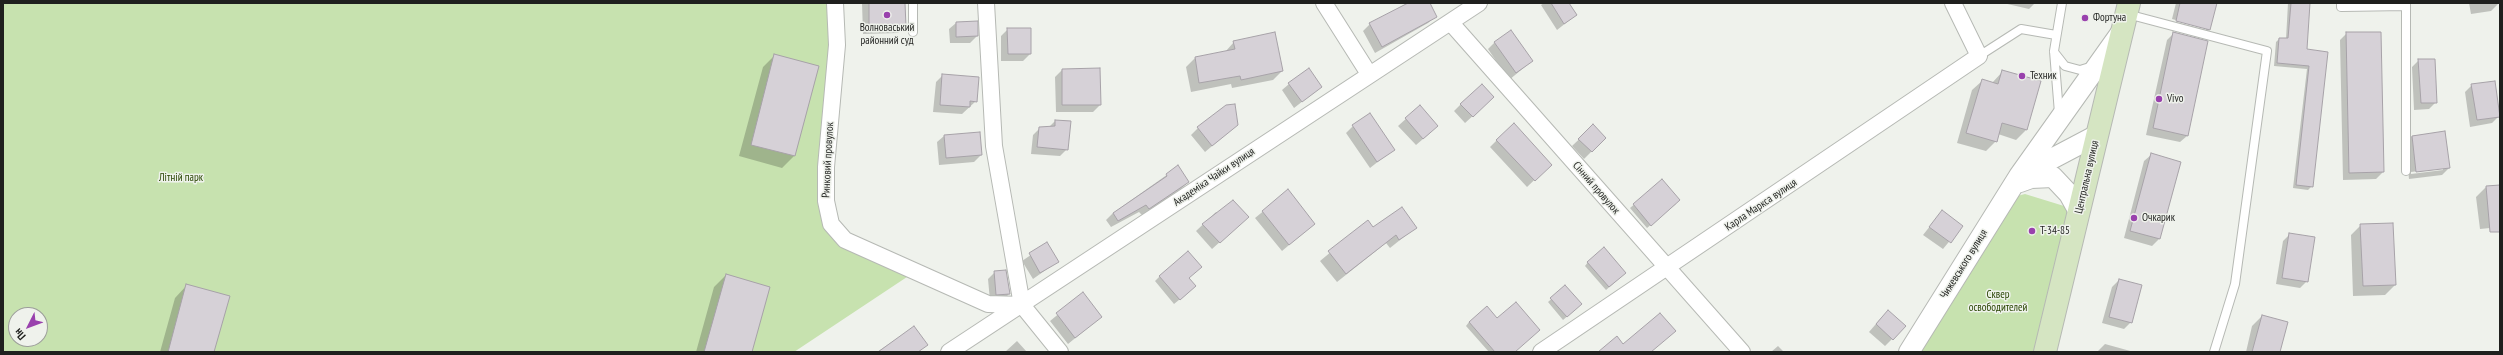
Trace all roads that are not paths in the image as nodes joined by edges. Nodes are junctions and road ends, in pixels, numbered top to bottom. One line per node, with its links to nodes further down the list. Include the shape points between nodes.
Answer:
1 (835, 3): 24 (street, Ринковий провулок, via 837,45 826,168 826,201 831,224 845,240 988,304)
2 (913, 3): 12 (lane)
3 (986, 3): 24 (street, via 994,146)
4 (1324, 3): 17 (street)
5 (1480, 3): 11 (street, Академіка Чайки вулиця)
6 (2062, 3): 13 (lane)
7 (2341, 3): 8 (lane, via 2341,7)
8 (2406, 4): 20 (lane)
9 (1955, 5): 15 (street)
10 (2126, 16): 16 (street, Чижевського вулиця); 19 (main road, Центральна вулиця); 31 (lane, via 2267,51 2235,284)
11 (1451, 23): 17 (street, Академіка Чайки вулиця); 23 (street, Сінний провулок)
12 (913, 32)
13 (2056, 35): 14 (lane); 15 (lane, via 2022,29)
14 (2054, 51): 16 (lane, via 2065,66 2080,70); 18 (lane)
15 (1979, 56): 23 (street, Карла Маркса вулиця)
16 (2099, 64): 18 (street, Чижевського вулиця)
17 (1369, 74): 24 (street, Академіка Чайки вулиця)
18 (2060, 119): 21 (street, Чижевського вулиця)
19 (2097, 135): 21 (street); 22 (main road, Центральна вулиця)
20 (2406, 171)
21 (2017, 180): 22 (street, via 2053,177 2069,194); 29 (street, Чижевського вулиця)
22 (2079, 212): 30 (main road, Центральна вулиця)
23 (1667, 269): 27 (street, Карла Маркса вулиця); 28 (street, Сінний провулок)
24 (1022, 305): 25 (street, Академіка Чайки вулиця); 26 (street)
25 (950, 352)
26 (1060, 352)
27 (1541, 352)
28 (1742, 352)
29 (1909, 352)
30 (2045, 352)
31 (2214, 352)

